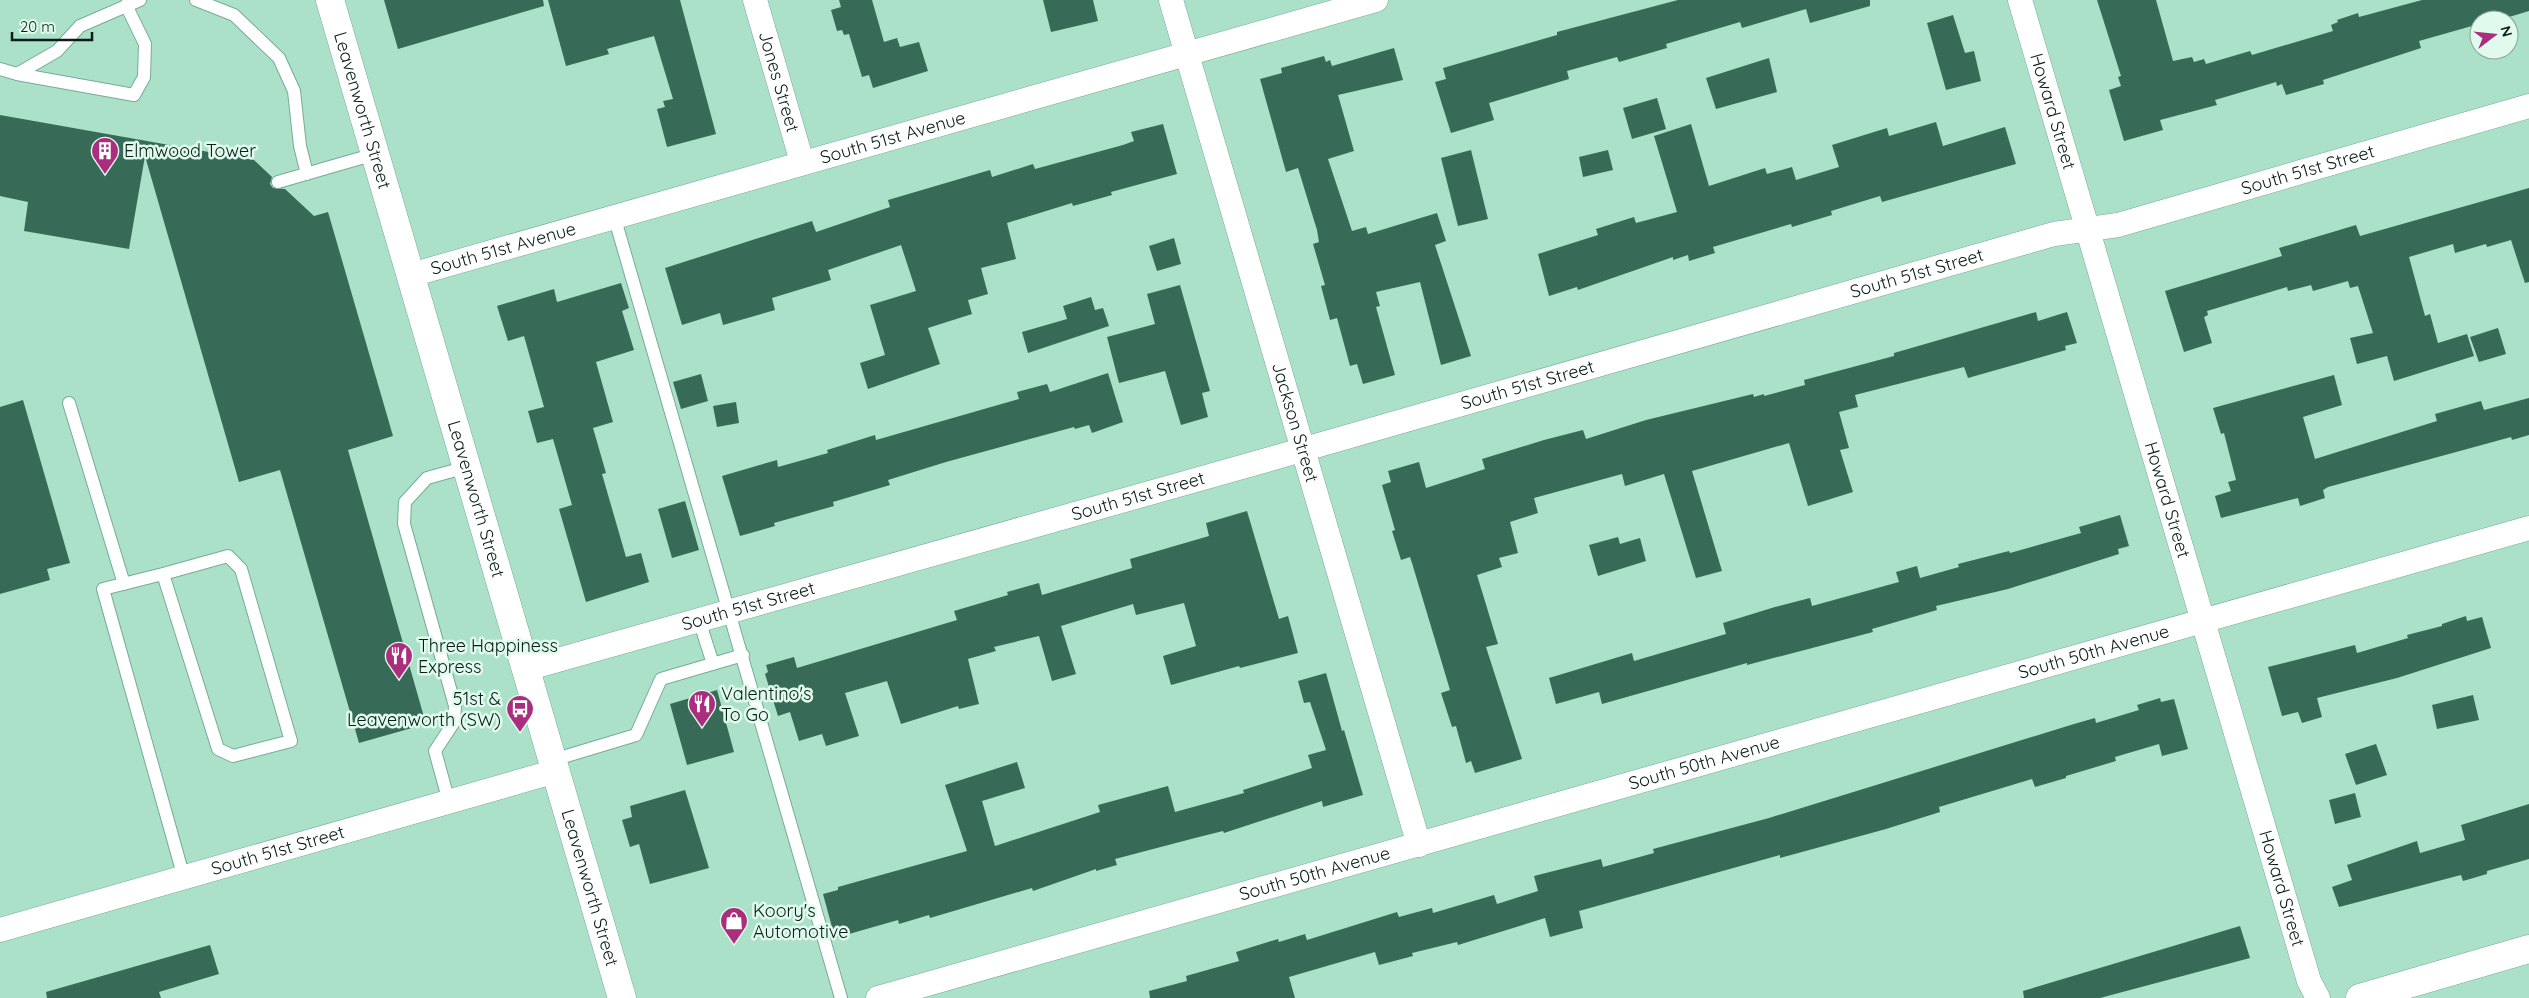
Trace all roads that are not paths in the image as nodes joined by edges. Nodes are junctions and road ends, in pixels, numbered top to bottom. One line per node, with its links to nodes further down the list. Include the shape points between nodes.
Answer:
1 (140, 0): 8 (lane)
2 (196, 0): 15 (lane, via 234,14 279,58 294,92 300,146)
3 (330, 0): 13 (main road, Leavenworth Street)
4 (755, 0): 14 (street, Jones Street)
5 (1172, 0): 9 (street, Jackson Street)
6 (1376, 0): 9 (street, South 51st Avenue)
7 (2020, 0): 18 (street, Howard Street)
8 (126, 5): 11 (lane, via 80,26 57,51); 11 (lane, via 145,44 144,78 134,95)
9 (1187, 54): 14 (street, South 51st Avenue); 21 (street, Jackson Street)
10 (0, 69): 11 (lane)
11 (17, 74)
12 (2529, 106): 18 (street, South 51st Street, via 2118,225)
13 (375, 154): 15 (lane); 19 (main road, Leavenworth Street)
14 (802, 162): 17 (street, South 51st Avenue)
15 (307, 174): 16 (lane)
16 (278, 182)
17 (614, 216): 19 (street, South 51st Avenue); 26 (lane)
18 (2088, 230): 21 (street, South 51st Street, via 2054,234); 28 (street, Howard Street)
19 (411, 275): 22 (main road, Leavenworth Street)
20 (69, 403): 25 (lane)
21 (1303, 450): 26 (street, South 51st Street); 34 (street, Jackson Street)
22 (467, 467): 31 (main road, Leavenworth Street); 33 (lane, via 427,478 405,502 404,524 455,706 454,722 435,751)
23 (2529, 528): 28 (street, South 50th Avenue)
24 (163, 574): 24 (lane, via 218,749 234,756 291,741 241,569 228,556); 25 (lane)
25 (124, 584): 35 (lane, via 103,589)
26 (730, 611): 27 (street, South 51st Street); 29 (lane)
27 (700, 620): 30 (lane); 31 (street, South 51st Street)
28 (2203, 622): 34 (street, South 50th Avenue); 41 (street, Howard Street, via 2306,971)
29 (743, 655): 30 (lane); 39 (lane)
30 (713, 664): 32 (lane, via 661,679 636,735)
31 (526, 668): 32 (main road, Leavenworth Street)
32 (554, 765): 33 (street, South 51st Street); 38 (main road, Leavenworth Street)
33 (449, 802): 35 (street, South 51st Street)
34 (1419, 845): 40 (street, South 50th Avenue)
35 (184, 878): 36 (street, South 51st Street)
36 (0, 930)
37 (2529, 949): 42 (main road)
38 (622, 998)
39 (840, 998)
40 (878, 998)
41 (2318, 998)
42 (2360, 998)

